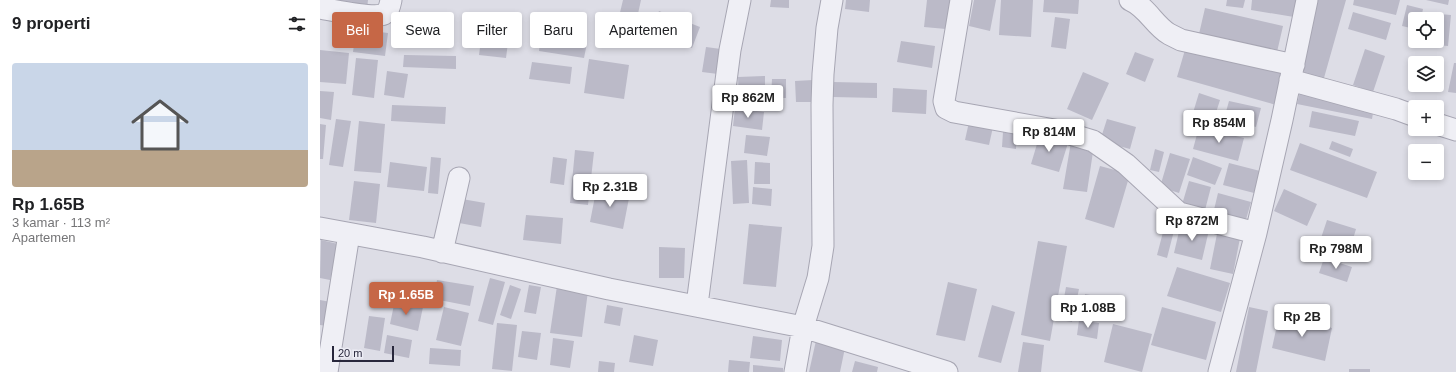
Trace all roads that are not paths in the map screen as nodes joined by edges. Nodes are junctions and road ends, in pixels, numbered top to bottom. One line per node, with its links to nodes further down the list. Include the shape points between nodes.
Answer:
1 (391, 0): 7 (street, via 387,11 382,14 361,14)
2 (740, 0): 17 (street, via 730,50)
3 (832, 0): 18 (street, via 823,74 823,246 818,278)
4 (961, 0): 14 (street, via 944,100 946,108 954,112 1060,131 1093,141 1126,164 1179,213)
5 (1130, 0): 8 (street, via 1148,12 1169,34 1181,40)
6 (1307, 0): 8 (street)
7 (320, 8)
8 (1292, 73): 9 (street); 14 (street)
9 (1408, 113)
10 (1444, 126): 11 (street)
11 (1456, 130)
12 (459, 178): 16 (street)
13 (320, 228): 15 (street)
14 (1256, 233): 22 (street)
15 (349, 234): 16 (street); 19 (street)
16 (442, 252): 17 (street, via 609,289)
17 (697, 305): 18 (street)
18 (803, 326): 20 (street); 21 (street)
19 (327, 372)
20 (795, 372)
21 (947, 372)
22 (1219, 372)

